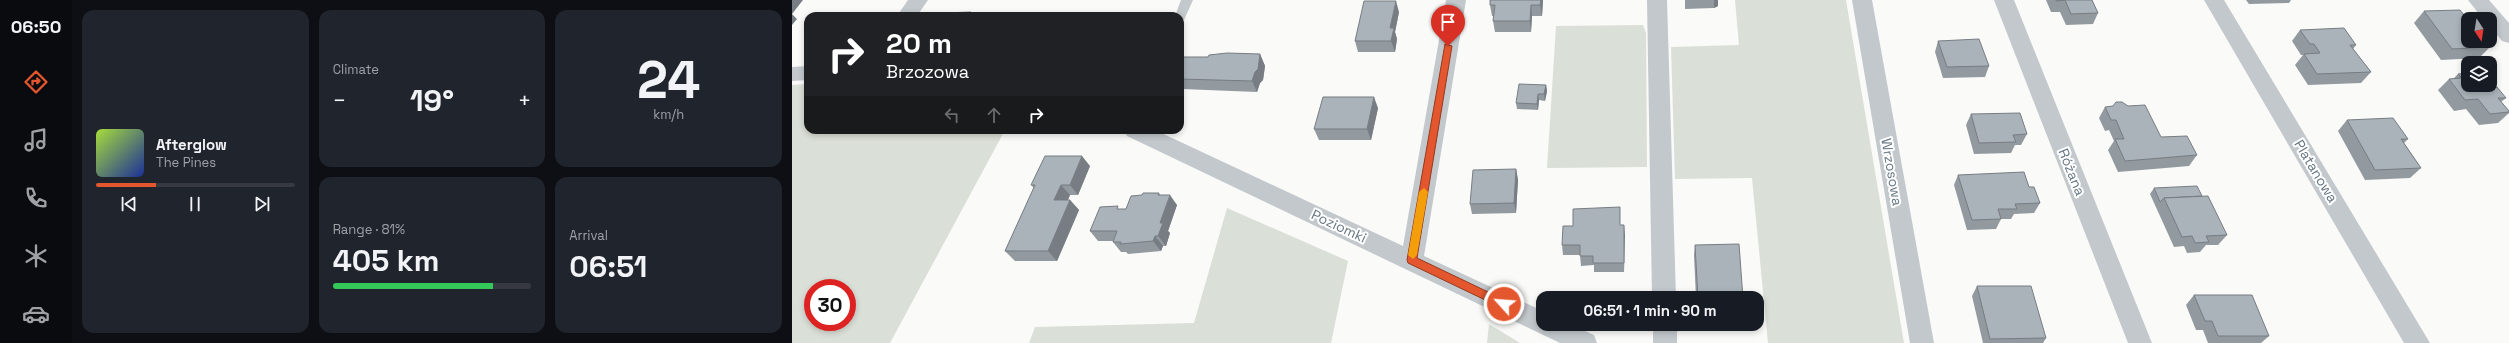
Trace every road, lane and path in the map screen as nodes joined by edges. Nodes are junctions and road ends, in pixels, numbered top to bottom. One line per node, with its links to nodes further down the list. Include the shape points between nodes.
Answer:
1 (918, 0): 9 (street)
2 (1187, 0): 10 (lane)
3 (1456, 0): 15 (street)
4 (1657, 0): 16 (street)
5 (1862, 0): 22 (street, Wrzosowa)
6 (2004, 0): 23 (street, Różana)
7 (2214, 0): 24 (street, Platanowa)
8 (2478, 0): 11 (street)
9 (910, 12)
10 (1182, 12)
11 (2509, 36)
12 (804, 73): 13 (street)
13 (792, 74)
14 (1144, 134): 15 (street, Poziomki)
15 (1412, 260): 17 (street, Poziomki)
16 (1664, 291)
17 (1536, 320)
18 (1559, 331): 20 (street, Poziomki)
19 (1665, 331): 21 (street)
20 (1585, 343)
21 (1665, 343)
22 (1922, 343)
23 (2140, 343)
24 (2418, 343)

